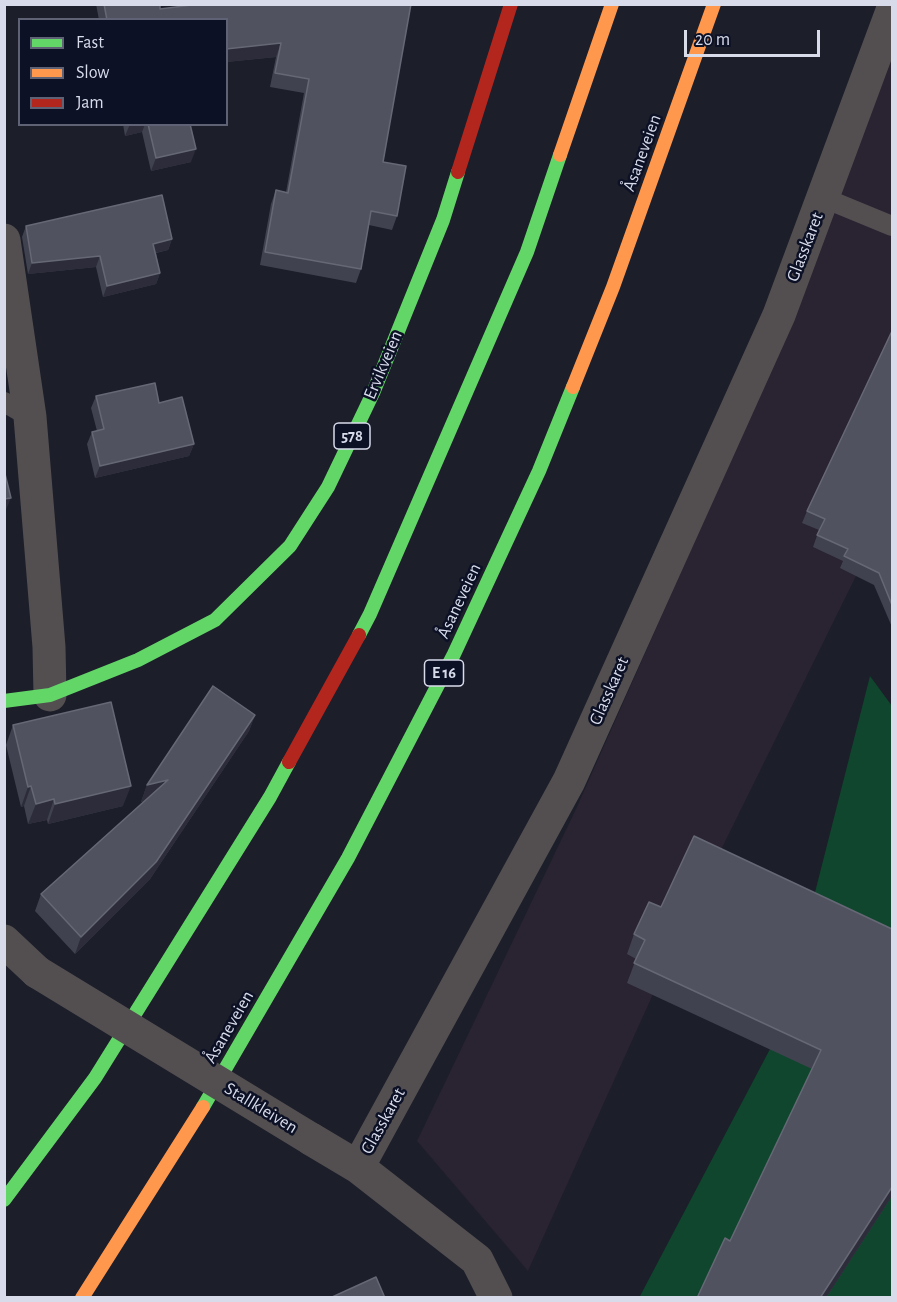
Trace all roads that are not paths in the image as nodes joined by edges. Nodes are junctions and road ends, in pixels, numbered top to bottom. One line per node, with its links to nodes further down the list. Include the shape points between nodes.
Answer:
1 (511, 4): 9 (main road, Ervikveien / 578, via 443,220 373,393 328,487 290,546 215,620 138,660)
2 (612, 4): 13 (main road, via 526,252 370,614 264,807 95,1078)
3 (714, 4): 14 (main road, Åsaneveien / E 16, via 613,287 539,471 454,654 337,879 189,1131)
4 (892, 11): 5 (street, Glasskaret)
5 (824, 198): 6 (lane, Glasskaret); 12 (street, Glasskaret, via 779,315 569,781)
6 (892, 226)
7 (4, 240): 8 (street)
8 (17, 410): 9 (street, via 49,647)
9 (50, 695): 10 (main road, Ervikveien / 578)
10 (4, 701)
11 (4, 941): 12 (street, Stallkleiven, bridge, via 37,972)
12 (358, 1167): 15 (street, Stallkleiven, via 477,1260)
13 (4, 1200)
14 (82, 1298)
15 (496, 1298)

